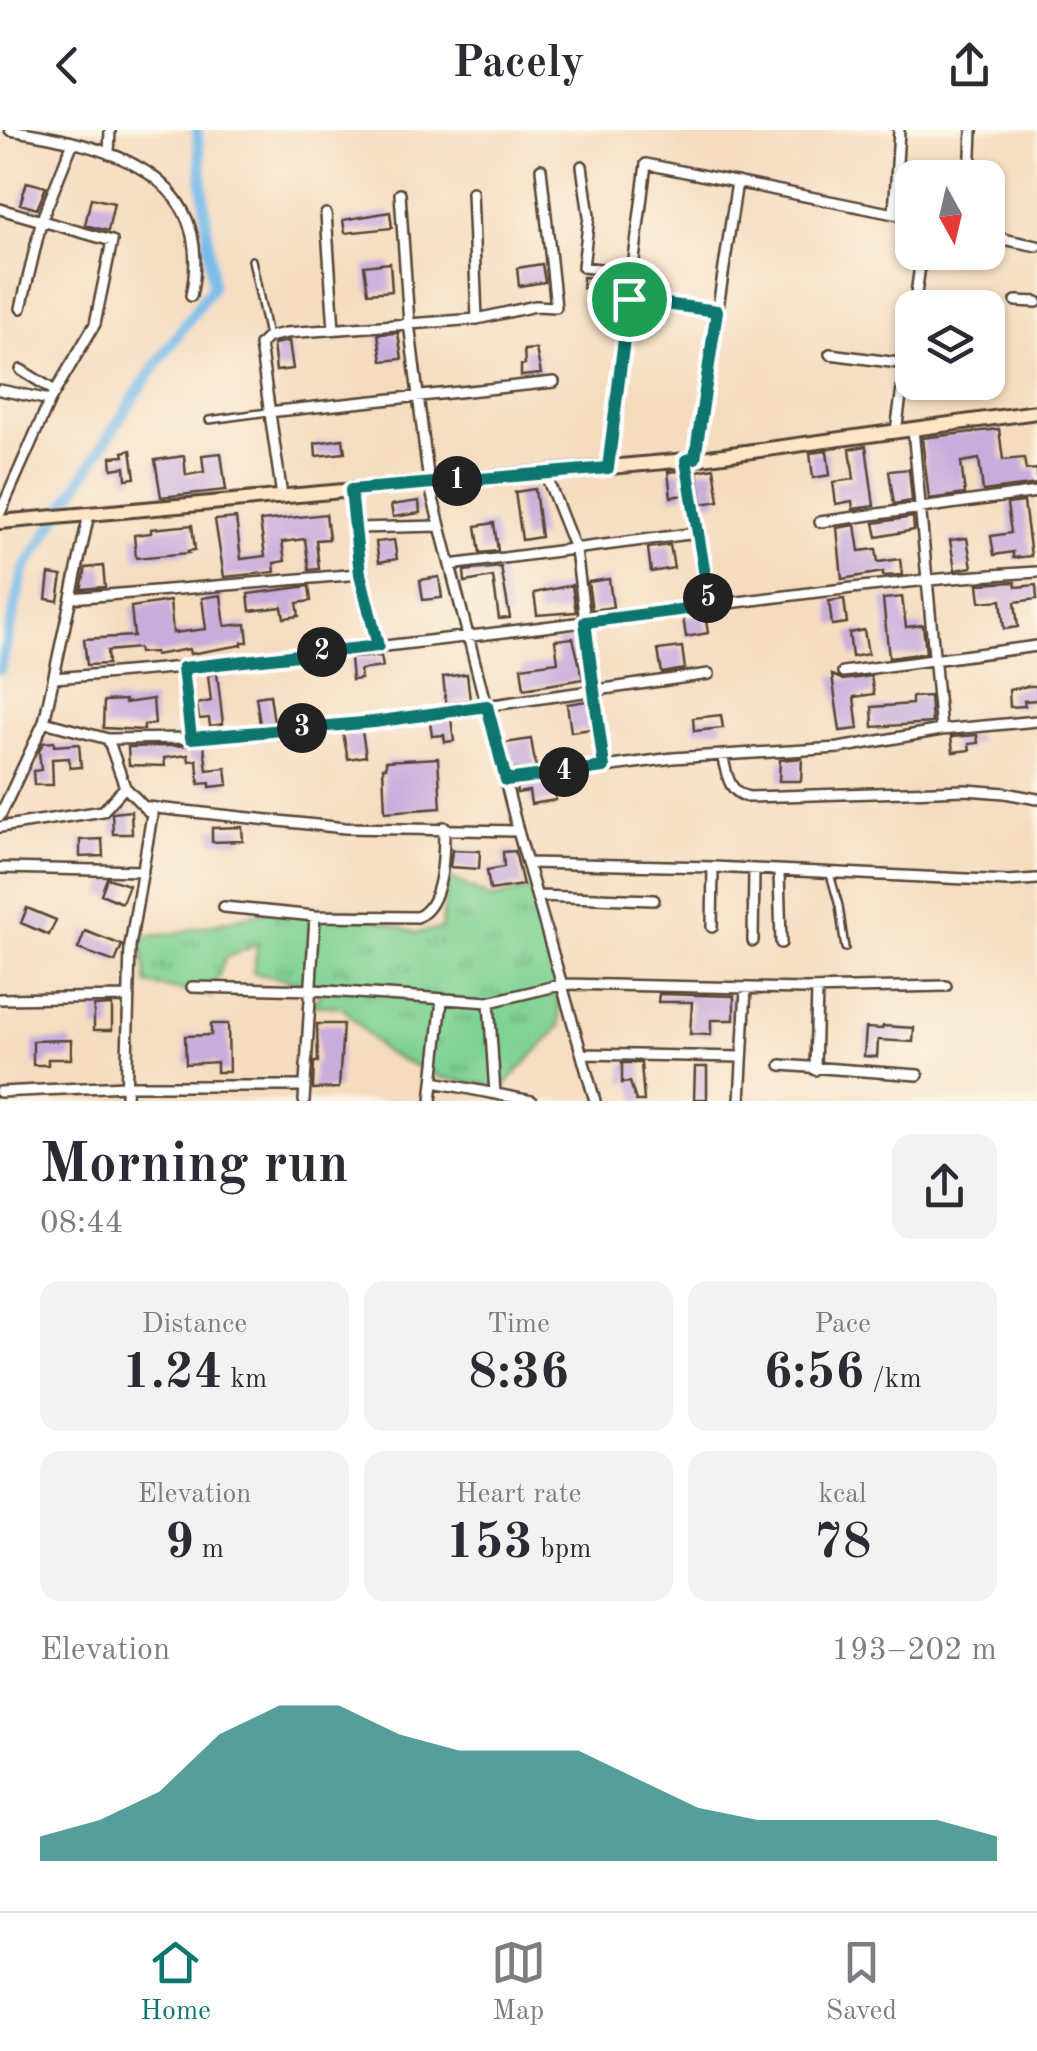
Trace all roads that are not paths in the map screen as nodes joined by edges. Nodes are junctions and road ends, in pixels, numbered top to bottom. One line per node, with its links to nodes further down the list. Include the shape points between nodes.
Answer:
1 (10, 130): 5 (street)
2 (110, 130): 6 (street)
3 (899, 130): 15 (street)
4 (972, 130): 7 (street)
5 (72, 142): 6 (street); 16 (street)
6 (110, 154): 21 (street, via 158,177 176,201 192,238)
7 (971, 160)
8 (582, 166): 20 (street, via 588,216 583,266)
9 (541, 169): 27 (street, via 556,307)
10 (737, 182): 15 (street); 20 (street, via 646,164); 26 (street)
11 (472, 192): 27 (street)
12 (400, 194): 28 (street)
13 (0, 209): 16 (street)
14 (326, 214): 29 (street)
15 (894, 214)
16 (42, 219): 25 (street); 36 (street, via 112,241 95,324)
17 (1005, 239): 18 (street)
18 (1037, 246)
19 (252, 260): 30 (lane)
20 (633, 273): 22 (street)
21 (191, 296)
22 (629, 299): 26 (street); 45 (street)
23 (1016, 301): 24 (street)
24 (1037, 302)
25 (21, 308)
26 (717, 311): 44 (street)
27 (477, 319): 28 (street)
28 (409, 324): 29 (street); 37 (street)
29 (334, 330): 30 (street)
30 (268, 337): 39 (street, via 259,358)
31 (830, 354): 32 (street)
32 (895, 363)
33 (21, 370): 36 (street)
34 (554, 382): 37 (street)
35 (0, 390): 36 (street)
36 (52, 396): 52 (street)
37 (418, 396): 39 (street); 47 (street)
38 (901, 400): 43 (street)
39 (268, 412): 41 (lane); 50 (street)
40 (1037, 412): 42 (street)
41 (209, 420)
42 (913, 429): 43 (street); 51 (street)
43 (896, 431): 44 (street)
44 (691, 459): 45 (street); 58 (street)
45 (608, 468): 46 (street)
46 (545, 473): 47 (street); 59 (street)
47 (429, 484): 48 (street); 56 (street)
48 (351, 490): 50 (street); 57 (street)
49 (1037, 492): 51 (street)
50 (282, 496): 53 (street)
51 (920, 506): 55 (street); 63 (street)
52 (0, 513)
53 (85, 514): 54 (street); 64 (street)
54 (0, 522)
55 (820, 522)
56 (439, 526): 57 (street); 60 (street)
57 (356, 528): 62 (street)
58 (697, 534): 59 (street); 65 (street)
59 (576, 551): 60 (street); 66 (street)
60 (450, 565): 67 (street)
61 (1037, 572): 63 (street)
62 (360, 574): 64 (street); 68 (street)
63 (927, 578): 65 (street); 70 (street)
64 (71, 598): 74 (street)
65 (710, 606): 66 (street)
66 (585, 622): 67 (street); 75 (street)
67 (468, 634): 68 (street); 76 (street)
68 (378, 646): 71 (street)
69 (1037, 646): 70 (street)
70 (935, 660): 72 (street); 79 (street)
71 (183, 668): 74 (street); 80 (street)
72 (842, 672)
73 (709, 674): 75 (street)
74 (54, 678): 78 (street)
75 (593, 690): 76 (street); 83 (street)
76 (487, 706): 80 (street); 84 (street)
77 (1037, 721): 79 (street)
78 (44, 722): 81 (street); 88 (street)
79 (942, 730): 82 (street, via 839,748)
80 (191, 738): 81 (street)
81 (108, 739): 85 (street)
82 (722, 755): 83 (street); 86 (street, via 732,789 750,798 989,790)
83 (604, 767): 84 (street)
84 (506, 780): 91 (street)
85 (125, 786): 87 (street); 89 (street, via 103,811)
86 (1037, 800)
87 (147, 808): 90 (street, via 346,828); 95 (street, via 152,815)
88 (0, 816)
89 (0, 827)
90 (444, 828): 91 (street); 103 (street, via 443,860 427,913)
91 (518, 831): 92 (street)
92 (528, 863): 93 (street); 100 (street)
93 (713, 867): 96 (street); 104 (street)
94 (0, 868): 95 (street)
95 (142, 871): 114 (street)
96 (754, 872): 97 (street); 105 (street)
97 (779, 872): 98 (street); 106 (street)
98 (830, 874): 99 (street); 107 (lane)
99 (1037, 879)
100 (538, 896): 101 (street); 108 (street)
101 (654, 900)
102 (224, 908): 103 (street)
103 (315, 916): 113 (street)
104 (712, 928)
105 (753, 941)
106 (782, 943)
107 (845, 948)
108 (564, 984): 111 (street); 117 (street); 118 (street)
109 (946, 986): 112 (street)
110 (192, 987): 113 (street)
111 (746, 988): 112 (street); 119 (street)
112 (817, 989): 121 (street)
113 (313, 990): 116 (street); 125 (street)
114 (128, 996): 115 (street); 124 (street)
115 (0, 999)
116 (442, 1000): 117 (street); 123 (street)
117 (489, 1002): 127 (street)
118 (582, 1054): 119 (street); 132 (street)
119 (742, 1058): 133 (street)
120 (781, 1066): 121 (street)
121 (816, 1070): 122 (street)
122 (918, 1075)
123 (434, 1082): 127 (street); 130 (street)
124 (125, 1086): 125 (street); 126 (street); 128 (street)
125 (304, 1086): 129 (street)
126 (0, 1092)
127 (494, 1094): 131 (street)
128 (126, 1101)
129 (304, 1101)
130 (431, 1101)
131 (532, 1101)
132 (595, 1101)
133 (740, 1101)

